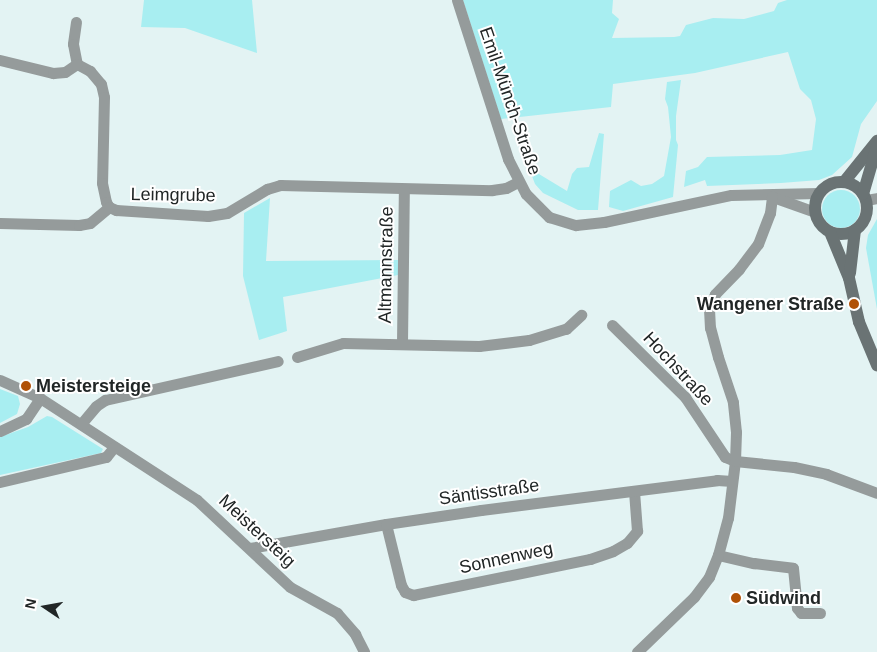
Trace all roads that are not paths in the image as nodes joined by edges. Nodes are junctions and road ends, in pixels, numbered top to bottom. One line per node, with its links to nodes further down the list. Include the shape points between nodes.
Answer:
1 (457, 0): 8 (street, Emil-Münch-Straße, via 495,122)
2 (76, 22): 4 (street, via 72,44)
3 (0, 60): 4 (street, via 53,72 65,72)
4 (77, 64): 14 (street, Leimgrube, via 90,71 101,84 104,96 102,183)
5 (877, 141): 9 (main road)
6 (876, 152): 7 (street, via 874,170); 13 (main road)
7 (877, 179)
8 (518, 182): 10 (street, Leimgrube, via 492,190); 12 (street, Emil-Münch-Straße, via 545,215 576,225 731,195)
9 (844, 182): 11 (main road, via 832,184); 13 (main road)
10 (404, 189): 14 (street, Leimgrube, via 280,185 267,189 227,213 208,216 126,212); 22 (street, Altmannstraße)
11 (819, 193): 12 (street, Emil-Münch-Straße); 15 (main road)
12 (772, 196): 15 (street, Emil-Münch-Straße); 31 (street, Hochstraße, via 770,212 758,244 715,294 709,306 710,328 733,402)
13 (869, 197): 17 (main road, via 864,220)
14 (109, 207): 16 (street, via 90,223 79,225)
15 (815, 212): 18 (main road)
16 (0, 223)
17 (856, 230): 18 (main road, via 843,234); 19 (main road)
18 (830, 232): 19 (main road)
19 (849, 278): 25 (main road, via 859,322)
20 (580, 315): 22 (street, Altmannstraße, via 566,329 529,340 479,346)
21 (612, 325): 31 (street, Hochstraße, via 685,397 725,457)
22 (402, 343): 23 (street, Altmannstraße, via 343,344)
23 (297, 356)
24 (278, 361): 28 (street, via 104,400)
25 (877, 365)
26 (0, 380): 27 (street, Meistersteig)
27 (40, 398): 28 (street, Meistersteig); 29 (street, via 26,419)
28 (81, 424): 30 (street, Meistersteig)
29 (0, 431)
30 (114, 447): 33 (street, via 106,457); 37 (street, Meistersteig, via 197,500)
31 (735, 460): 32 (street, Hochstraße); 35 (street, via 826,474)
32 (732, 481): 34 (street, Säntisstraße, via 717,480); 38 (street, Hochstraße, via 728,518)
33 (0, 482)
34 (634, 491): 36 (street, Säntisstraße); 36 (street, Sonnenweg, via 637,531 627,543 613,551 590,559 413,595 405,592 401,585)
35 (877, 493)
36 (386, 524): 37 (street, Säntisstraße)
37 (250, 548): 40 (street, Meistersteig, via 290,587 337,613 355,634)
38 (718, 555): 39 (street, via 793,568 797,608 801,613); 41 (street, Hochstraße, via 709,576 694,597)
39 (820, 613)
40 (364, 652)
41 (637, 652)

